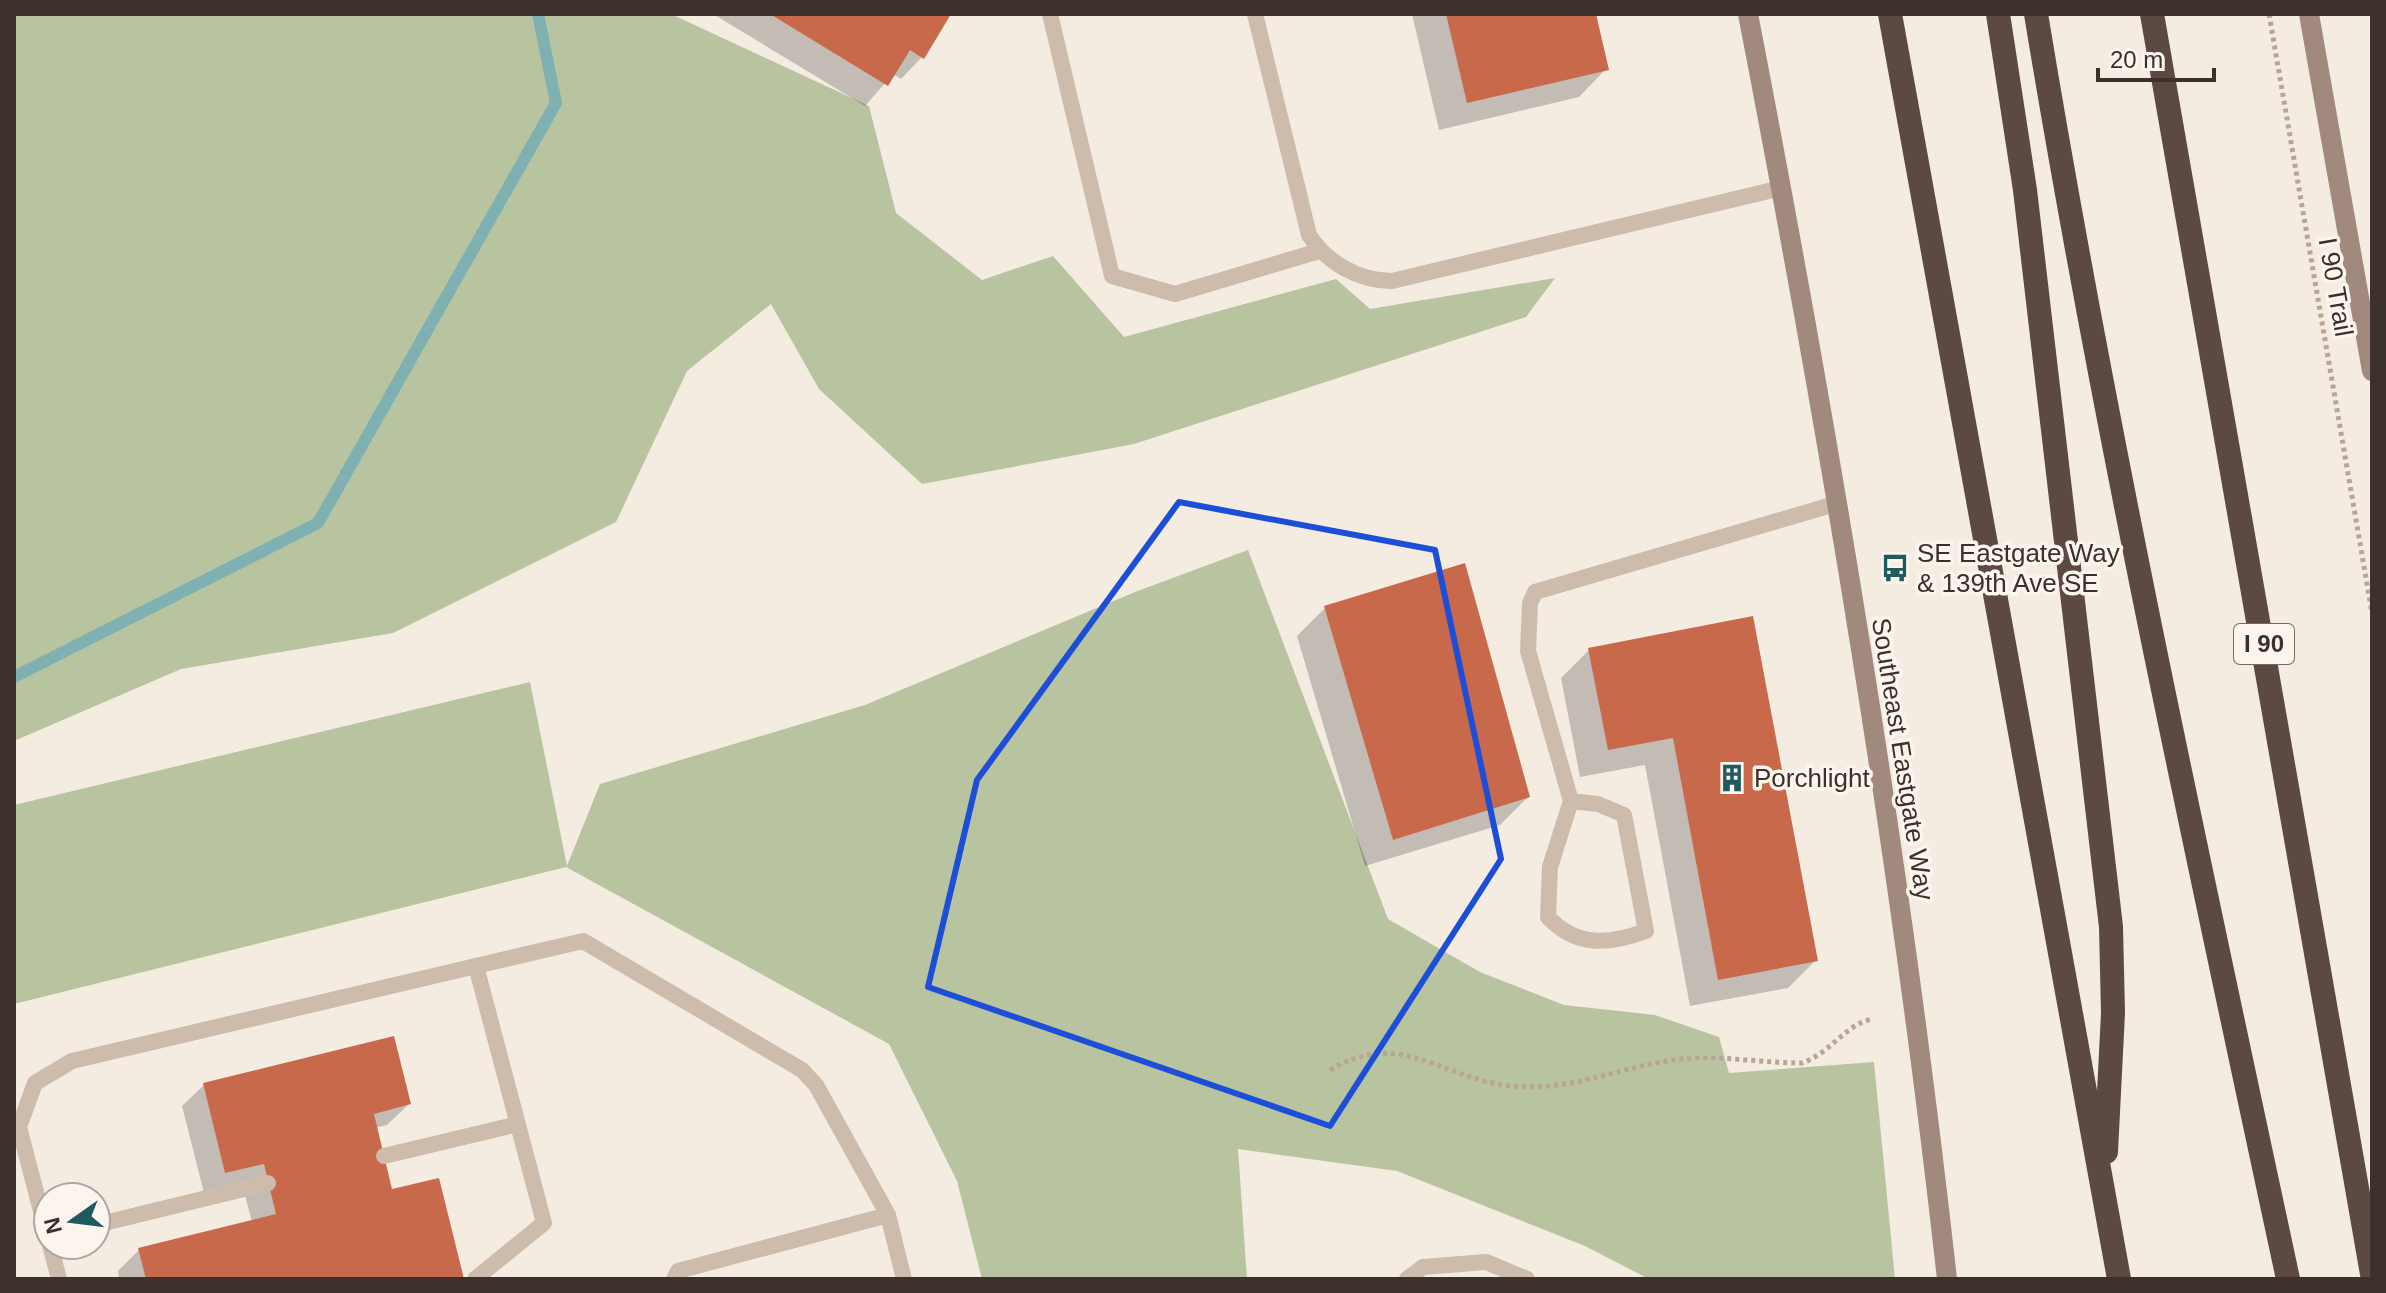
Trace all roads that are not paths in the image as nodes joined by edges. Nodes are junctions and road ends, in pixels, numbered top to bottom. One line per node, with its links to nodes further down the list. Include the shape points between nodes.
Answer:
1 (1050, 14): 10 (lane, via 1112,276 1175,294)
2 (1255, 14): 10 (lane, via 1309,235)
3 (1748, 14): 9 (main road, Southeast Eastgate Way)
4 (1890, 14): 19 (highway)
5 (1998, 14): 19 (highway, via 2027,205 2111,927 2113,1013)
6 (2036, 14): 30 (highway, via 2169,728)
7 (2152, 14): 22 (highway, I 90)
8 (2309, 14): 11 (main road)
9 (1781, 188): 10 (lane, via 1392,281 1356,274); 12 (main road, Southeast Eastgate Way)
10 (1319, 251)
11 (2372, 371)
12 (1835, 504): 13 (lane, via 1535,592 1528,651); 28 (main road, Southeast Eastgate Way, via 1921,1042)
13 (1571, 801): 13 (lane, via 1550,867 1548,917 1564,934 1593,941 1646,931 1624,815)
14 (476, 966): 15 (lane); 17 (lane, via 72,1061 35,1083 19,1127); 20 (lane, via 583,941 802,1070 816,1085)
15 (518, 1124): 16 (lane); 23 (lane, via 544,1223)
16 (384, 1156)
17 (33, 1181)
18 (268, 1183): 21 (lane)
19 (2104, 1197): 29 (highway)
20 (888, 1215): 24 (lane, via 678,1271); 25 (lane)
21 (112, 1221)
22 (2372, 1274)
23 (475, 1279)
24 (674, 1279)
25 (904, 1279)
26 (1407, 1279): 27 (lane, via 1423,1267 1486,1262)
27 (1527, 1279)
28 (1947, 1279)
29 (2119, 1279)
30 (2288, 1279)

